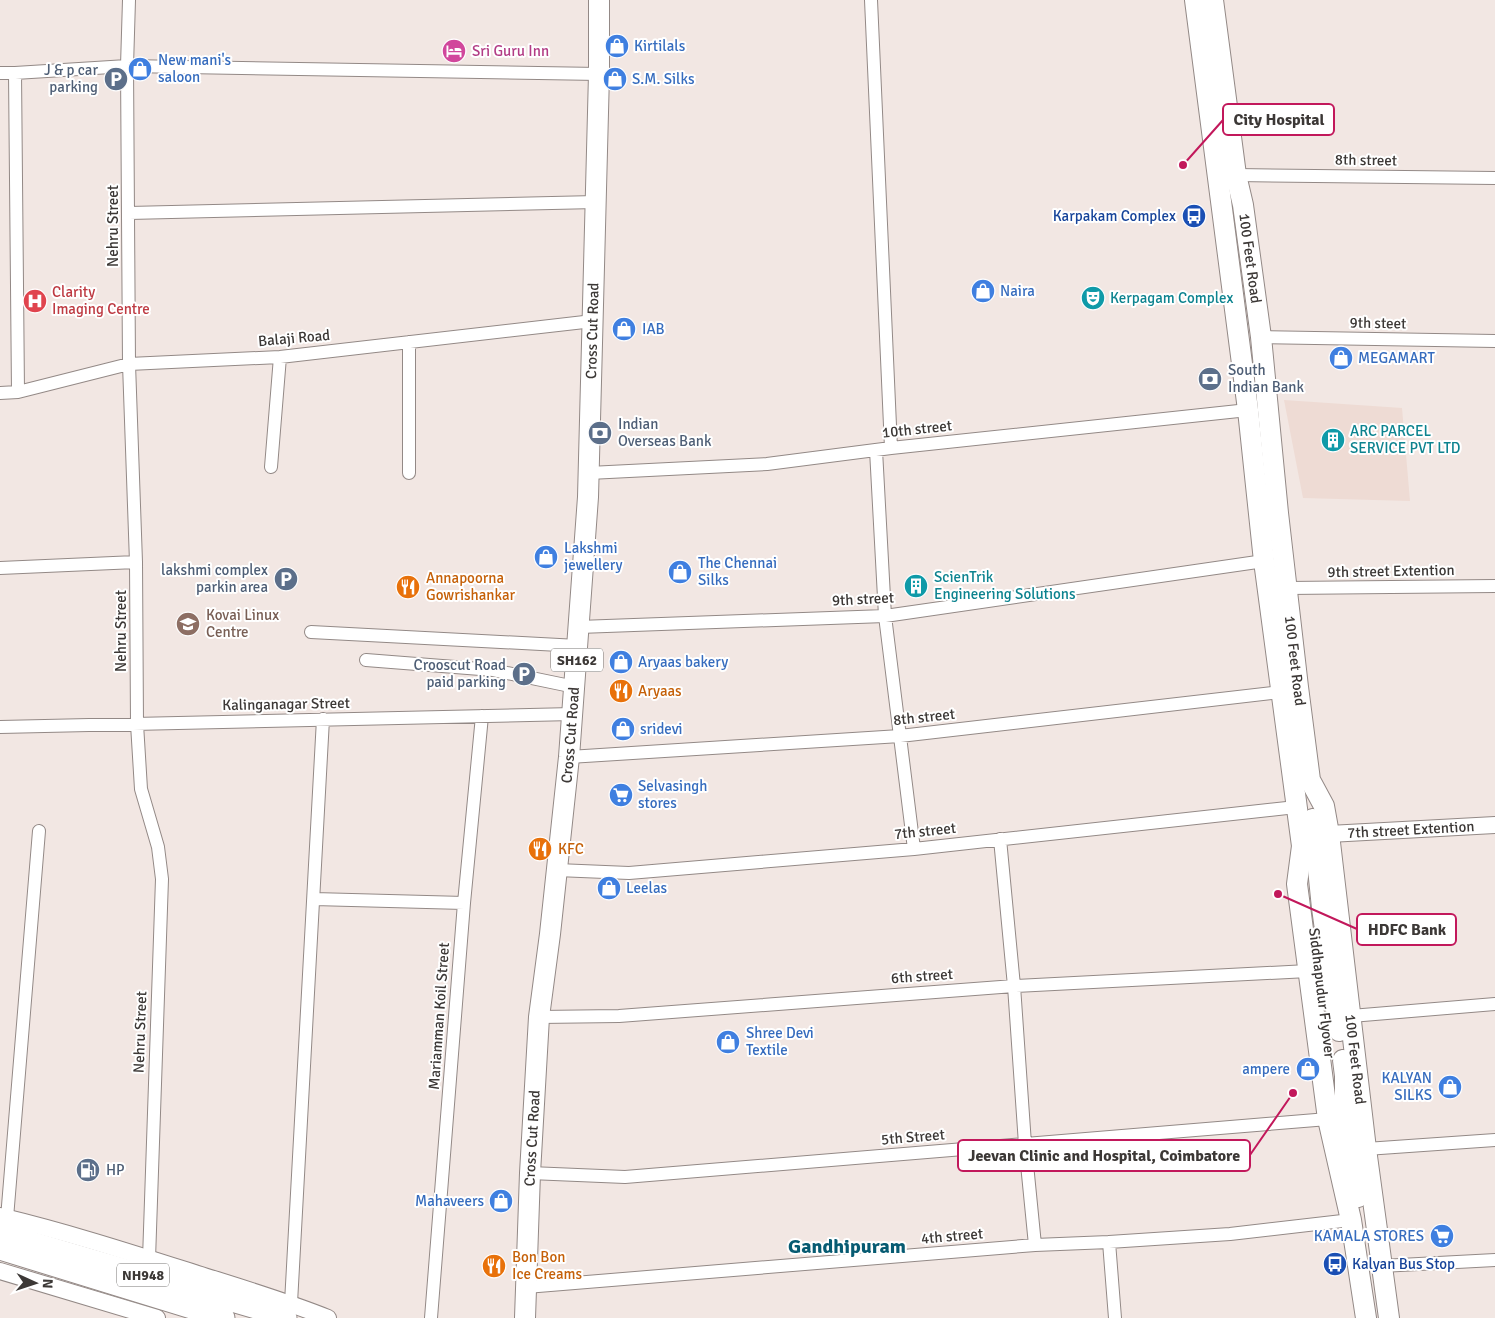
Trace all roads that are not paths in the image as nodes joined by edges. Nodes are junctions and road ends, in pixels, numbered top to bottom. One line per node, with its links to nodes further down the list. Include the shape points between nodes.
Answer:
1 (129, 0): 6 (street, Nehru Street)
2 (599, 0): 9 (main road, Cross Cut Road / SH162)
3 (871, 0): 23 (street)
4 (1195, 0): 22 (main road, 100 Feet Road)
5 (1213, 0): 10 (main road, 100 Feet Road)
6 (128, 66): 8 (street); 9 (street); 13 (street, Nehru Street)
7 (0, 73): 8 (street)
8 (15, 73): 20 (street)
9 (599, 74): 12 (main road, Cross Cut Road / SH162)
10 (1236, 175): 11 (street, 8th street); 15 (main road, 100 Feet Road)
11 (1495, 178)
12 (596, 202): 13 (street); 14 (main road, Cross Cut Road / SH162)
13 (129, 213): 19 (street, Nehru Street)
14 (594, 321): 17 (street, Balaji Road); 27 (main road, Cross Cut Road / SH162)
15 (1261, 337): 16 (street, 9th steet); 32 (main road, 100 Feet Road)
16 (1495, 341)
17 (409, 342): 18 (street, Balaji Road); 26 (street)
18 (280, 357): 19 (street, Balaji Road); 25 (street)
19 (129, 364): 20 (street, Balaji Road); 29 (street, Nehru Street)
20 (18, 392): 21 (street, Balaji Road)
21 (0, 393)
22 (1248, 410): 23 (street, 10th street); 28 (main road, 100 Feet Road)
23 (891, 448): 24 (street, 10th street)
24 (876, 450): 27 (street, 10th street, via 767,464); 33 (street)
25 (271, 467)
26 (409, 473)
27 (589, 473): 35 (main road, Cross Cut Road / SH162)
28 (1264, 560): 33 (street, 9th street); 38 (main road, 100 Feet Road)
29 (136, 562): 30 (street); 42 (street, Nehru Street)
30 (0, 568)
31 (1495, 586): 32 (street, 9th street Extention)
32 (1287, 588): 50 (main road, 100 Feet Road, via 1310,780 1324,806)
33 (885, 616): 35 (street, 9th street); 44 (street)
34 (311, 632): 35 (street, 9th street)
35 (578, 636): 37 (main road, Cross Cut Road / SH162)
36 (366, 660): 37 (street, via 492,670)
37 (575, 687): 39 (main road, Cross Cut Road / SH162)
38 (1281, 692): 44 (street, 8th street); 46 (main road, 100 Feet Road)
39 (572, 714): 40 (street, Kalinganagar Street); 45 (main road, Cross Cut Road / SH162)
40 (482, 716): 41 (street, Kalinganagar Street); 54 (street, Mariamman Koil Street)
41 (324, 719): 42 (street, Kalinganagar Street); 53 (street)
42 (137, 724): 43 (street, Kalinganagar Street); 71 (street, Nehru Street, via 141,789 158,847 162,879)
43 (0, 727)
44 (900, 736): 45 (street, 8th street); 51 (street)
45 (569, 757): 52 (main road, Cross Cut Road / SH162)
46 (1296, 808): 49 (street, 7th street); 50 (main road, 100 Feet Road)
47 (1495, 825): 50 (street, 7th street Extention)
48 (39, 831): 67 (street)
49 (1000, 839): 51 (street, 7th street); 56 (street)
50 (1315, 840): 55 (main road, 100 Feet Road, via 1297,884); 58 (main road, 100 Feet Road); 60 (main road, Siddhapudur Flyover, via 1345,1076); 60 (main road, Siddhapudur Flyover, via 1307,878 1332,1079)
51 (914, 849): 52 (street, 7th street, via 629,873)
52 (557, 870): 59 (main road, Cross Cut Road / SH162)
53 (314, 899): 54 (street); 76 (street)
54 (464, 903): 80 (street, Mariamman Koil Street)
55 (1308, 971): 56 (street, 6th street); 61 (main road, 100 Feet Road)
56 (1014, 986): 59 (street, 6th street, via 619,1016); 63 (street)
57 (1495, 1004): 58 (street)
58 (1351, 1016): 64 (main road, 100 Feet Road)
59 (539, 1017): 65 (main road, Cross Cut Road / SH162)
60 (1345, 1108): 84 (main road, Siddhapudur Flyover)
61 (1328, 1119): 63 (street, 5th Street); 66 (main road, 100 Feet Road)
62 (1495, 1140): 64 (street)
63 (1025, 1144): 65 (street, 5th Street, via 625,1177); 69 (street)
64 (1366, 1149): 73 (main road, 100 Feet Road)
65 (530, 1173): 75 (main road, Cross Cut Road / SH162)
66 (1351, 1220): 68 (street, 4th street, via 1230,1234); 83 (main road, 100 Feet Road)
67 (2, 1222): 71 (street, via 38,1225); 76 (highway, NH948, via 256,1308)
68 (1109, 1242): 69 (street, 4th street); 82 (street)
69 (1035, 1245): 75 (street, 4th street)
70 (0, 1249): 78 (highway, NH948)
71 (149, 1258): 76 (street)
72 (1495, 1260): 73 (street)
73 (1381, 1266): 85 (main road, 100 Feet Road)
74 (0, 1272): 77 (street)
75 (526, 1287): 81 (main road, Cross Cut Road / SH162)
76 (288, 1311): 79 (street)
77 (157, 1318)
78 (224, 1318)
79 (328, 1318)
80 (431, 1318)
81 (525, 1318)
82 (1115, 1318)
83 (1366, 1318)
84 (1376, 1318)
85 (1389, 1318)

